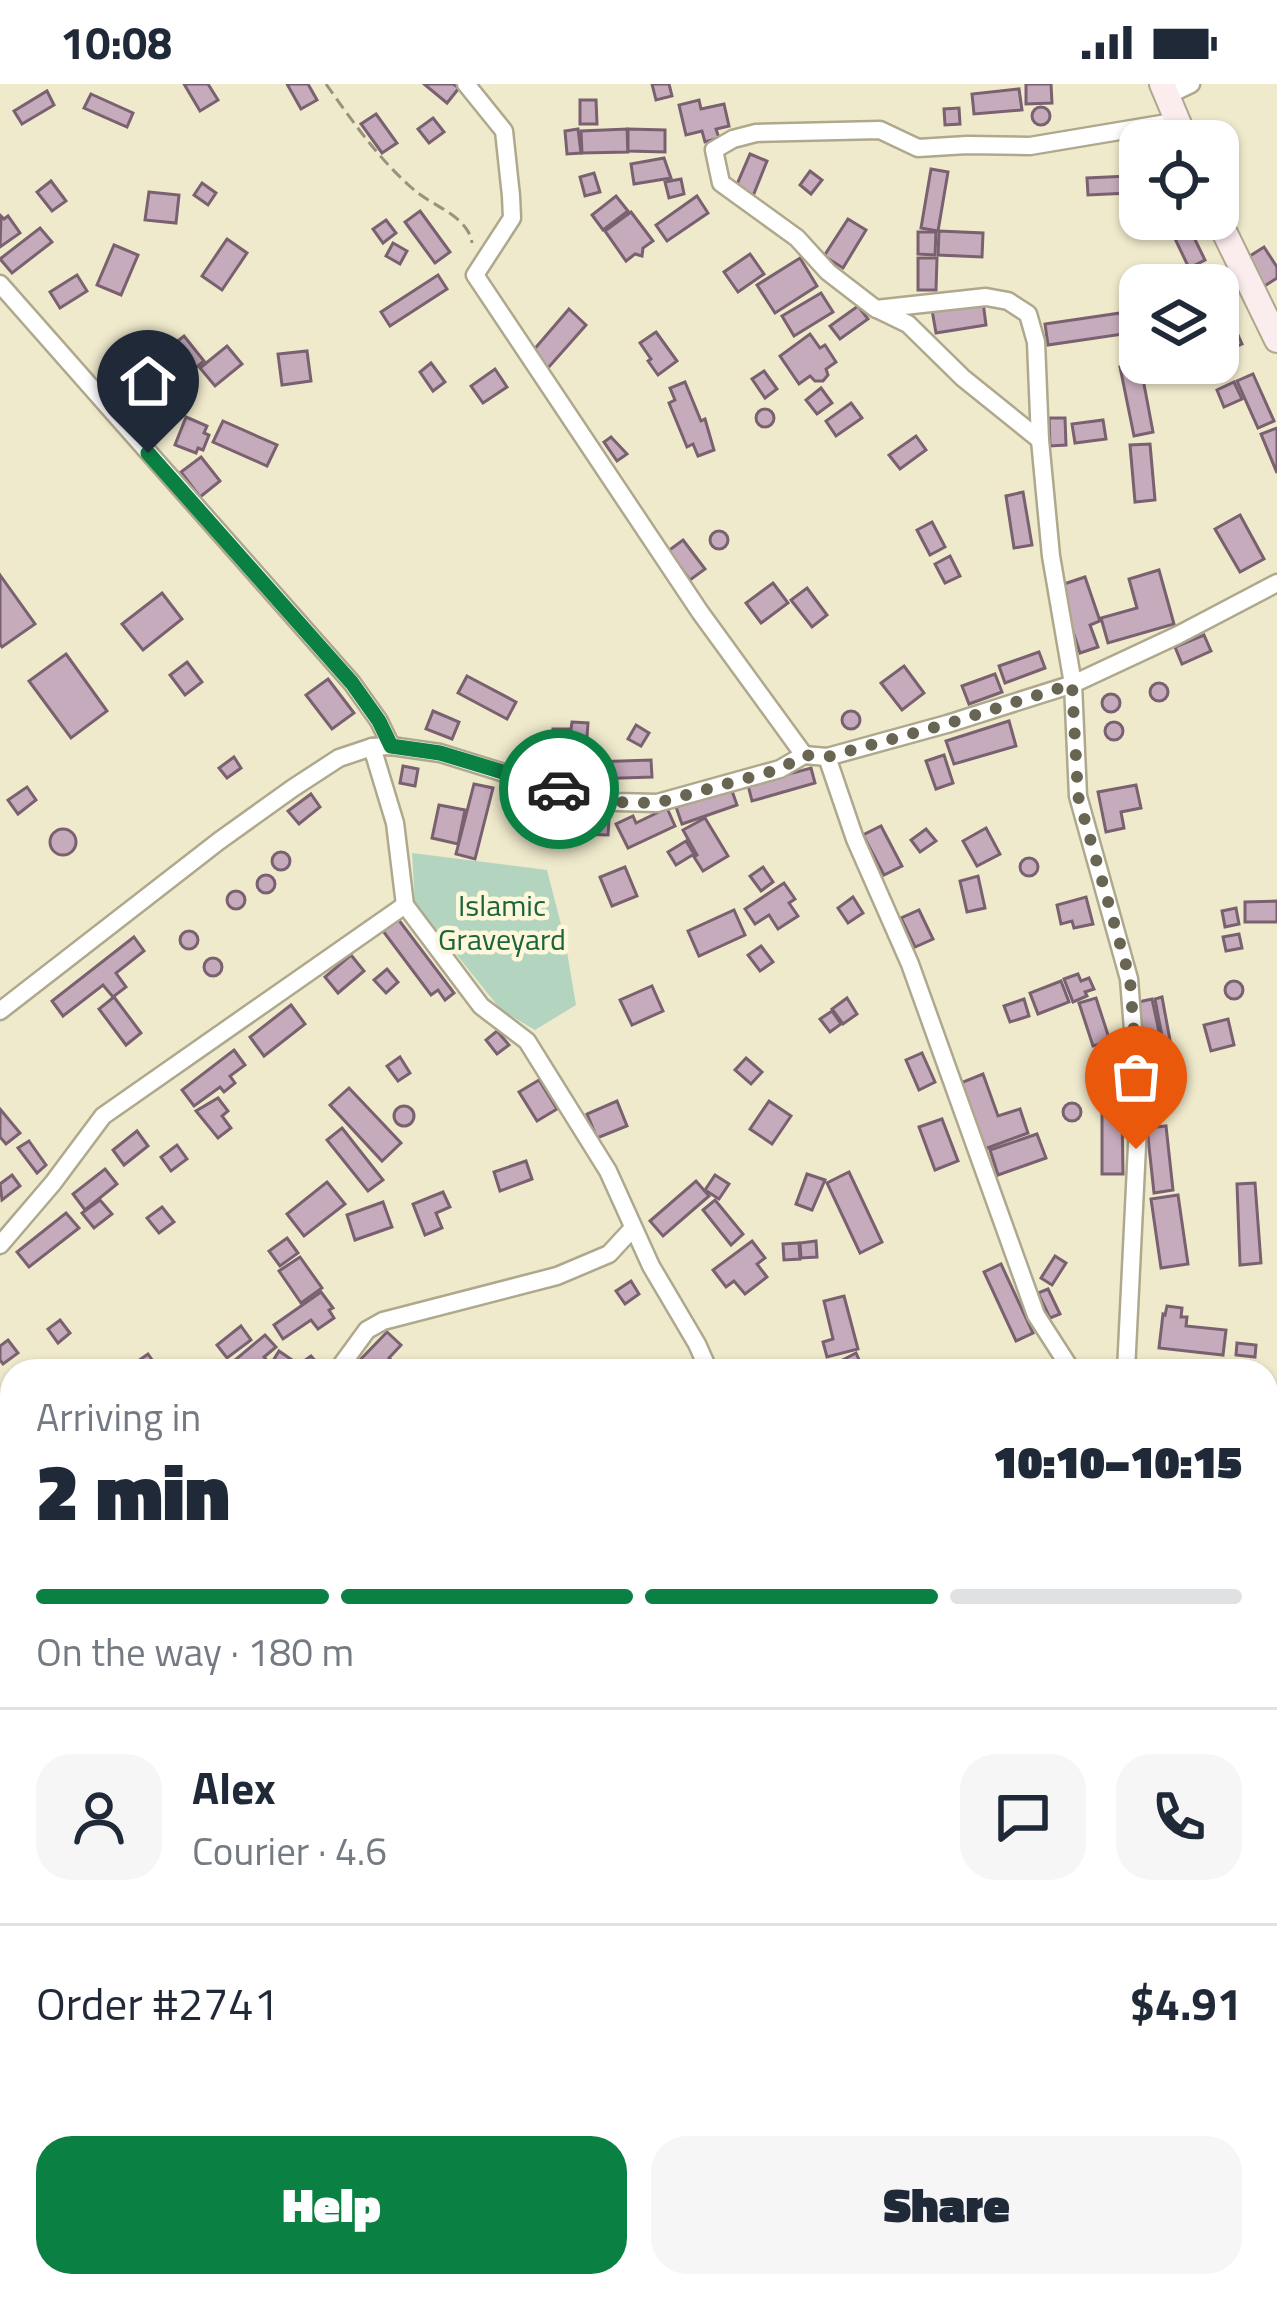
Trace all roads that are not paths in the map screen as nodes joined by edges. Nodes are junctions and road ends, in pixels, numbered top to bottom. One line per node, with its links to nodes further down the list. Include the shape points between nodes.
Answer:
1 (466, 84): 13 (street, via 504,131 511,196 512,218 475,275)
2 (1174, 88): 3 (street)
3 (1180, 120)
4 (1119, 137): 7 (street, via 918,148 880,130 756,134 714,150 721,183)
5 (1228, 240): 8 (street)
6 (0, 284): 12 (street, via 352,683 379,721)
7 (876, 309): 9 (street, via 908,324); 9 (street, via 986,297 1028,314)
8 (1277, 340)
9 (1040, 440): 11 (street)
10 (1277, 583): 11 (street)
11 (1072, 684): 14 (street); 22 (street, via 1078,796 1130,979 1139,1105)
12 (382, 747): 13 (street, via 440,753 617,802 657,803); 15 (street); 16 (street, via 339,758 293,788)
13 (804, 755): 14 (street)
14 (827, 757): 21 (street, via 1036,1315)
15 (405, 905): 17 (street, via 481,1006 527,1041 608,1171); 18 (street, via 103,1116)
16 (0, 1011)
17 (633, 1228): 19 (street, via 609,1254 557,1276 383,1321); 20 (street)
18 (0, 1245)
19 (346, 1359)
20 (704, 1359)
21 (1064, 1359)
22 (1127, 1359)

